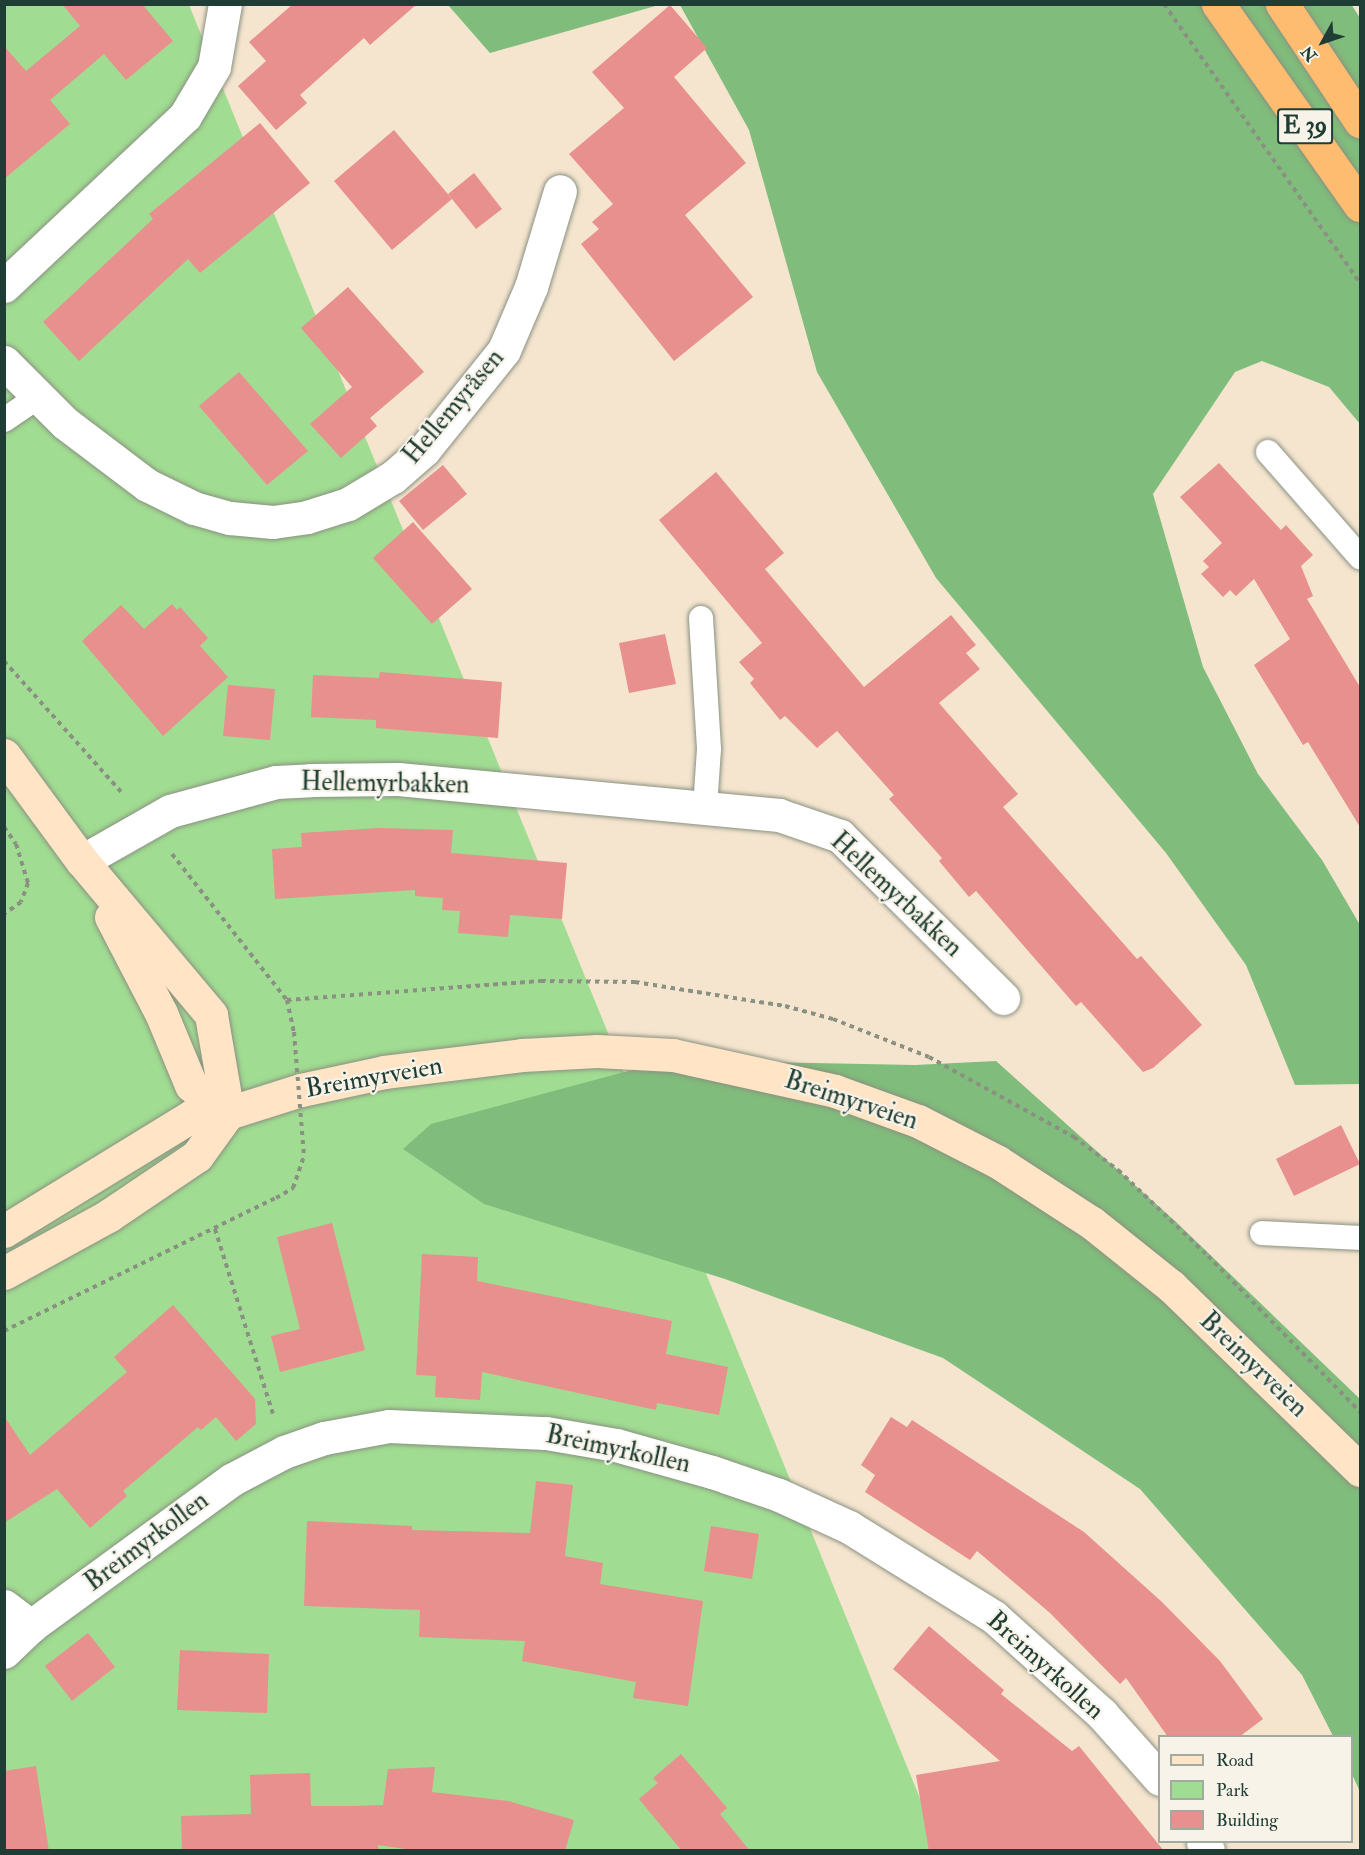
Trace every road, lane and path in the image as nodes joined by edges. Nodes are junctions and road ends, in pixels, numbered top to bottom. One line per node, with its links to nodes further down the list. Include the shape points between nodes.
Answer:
1 (225, 4): 9 (street, via 214,67 185,116)
2 (1164, 4): 8 (path)
3 (1218, 4): 7 (highway, E 39)
4 (1282, 4): 5 (highway, E 39)
5 (1360, 122)
6 (560, 191): 11 (street, Hellemyråsen, via 531,287 504,350 424,450 393,477 348,504 307,517 273,522 230,518 194,508 147,485 65,423)
7 (1360, 205)
8 (1360, 283)
9 (4, 286)
10 (4, 362): 11 (street, Hellemyråsen)
11 (38, 397): 12 (lane)
12 (4, 420)
13 (1268, 452): 14 (lane)
14 (1360, 557)
15 (701, 618): 17 (lane, via 709,749)
16 (4, 755): 19 (street)
17 (705, 807): 19 (street, Hellemyrbakken, via 398,779 276,782 170,811); 21 (street, Hellemyrbakken, via 779,815 840,836)
18 (4, 826): 20 (path, via 16,844 28,884 21,902)
19 (82, 861): 23 (street, via 161,1013 191,1085); 23 (street, via 211,1015)
20 (4, 914)
21 (1003, 998)
22 (287, 1000): 24 (path, bridge, via 294,1032 304,1156 293,1188)
23 (228, 1113): 25 (street, Breimyrveien, via 193,1115); 28 (street, via 197,1156 108,1216); 31 (street, Breimyrveien, via 301,1090 384,1072 597,1051 673,1055 835,1091 918,1121 998,1162 1092,1222 1171,1286)
24 (216, 1229): 29 (path); 30 (path)
25 (4, 1231)
26 (1262, 1233): 27 (lane)
27 (1360, 1238)
28 (4, 1273)
29 (4, 1331)
30 (284, 1452): 33 (street, Breimyrkollen, via 202,1499); 35 (street, Breimyrkollen, via 324,1438 389,1426 546,1433 616,1445 779,1495 849,1527 994,1617 1102,1714)
31 (1360, 1470)
32 (4, 1606): 33 (street)
33 (31, 1626): 34 (street, Breimyrkollen)
34 (4, 1652)
35 (1158, 1777)

